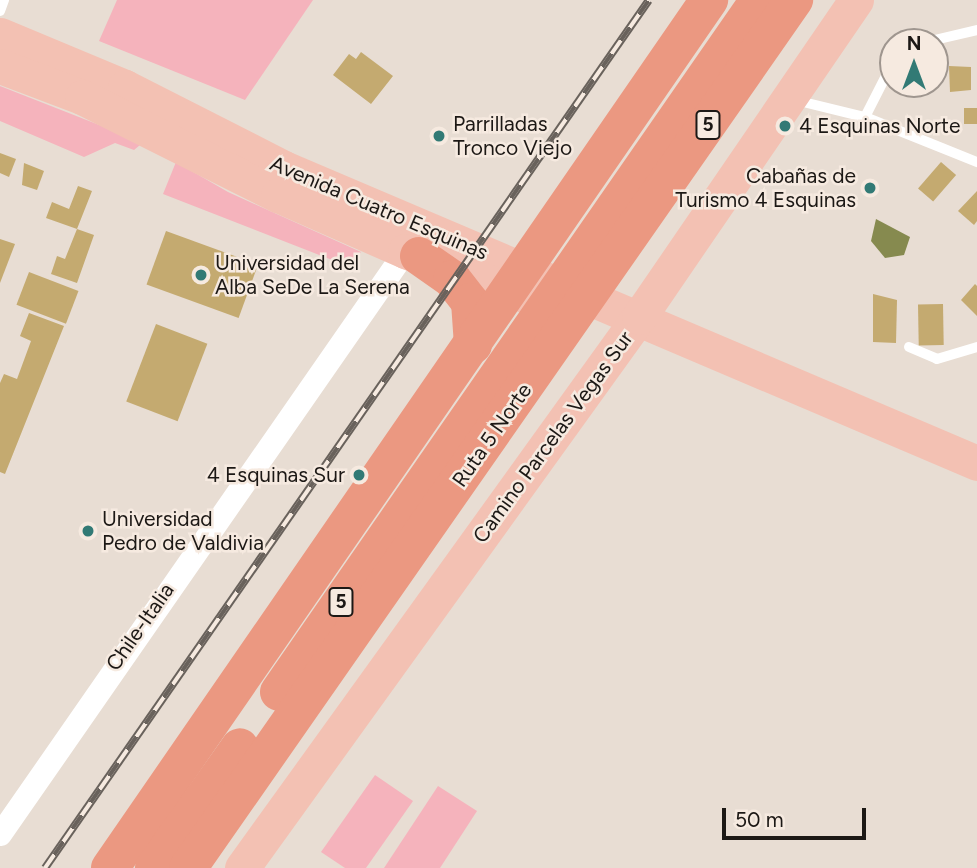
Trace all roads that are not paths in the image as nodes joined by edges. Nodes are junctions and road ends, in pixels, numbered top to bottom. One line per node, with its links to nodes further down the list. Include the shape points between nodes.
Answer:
1 (4, 0): 6 (lane)
2 (709, 0): 19 (highway)
3 (759, 0): 15 (highway, Ruta 5 Norte / 5)
4 (794, 0): 15 (highway, Ruta 5 Norte / 5)
5 (856, 0): 12 (main road, Camino Parcelas Vegas Sur)
6 (0, 11)
7 (977, 30): 9 (lane)
8 (0, 35): 16 (main road, Avenida Cuatro Esquinas, via 145,97 250,153)
9 (949, 37)
10 (0, 66): 17 (main road, Avenida Cuatro Esquinas, via 106,108 278,195)
11 (879, 90): 13 (lane)
12 (789, 99): 13 (lane); 18 (main road, Camino Parcelas Vegas Sur)
13 (865, 117): 14 (lane)
14 (977, 162)
15 (608, 244): 21 (highway, Ruta 5 Norte / 5)
16 (470, 246): 17 (main road, via 419,233); 19 (main road, Avenida Cuatro Esquinas)
17 (412, 253): 19 (main road, Avenida Cuatro Esquinas); 23 (highway, via 465,293 475,318); 30 (street, Chile-Italia)
18 (674, 266): 20 (main road, Camino Parcelas Vegas Sur); 22 (main road, via 671,304)
19 (517, 280): 20 (main road, Avenida Cuatro Esquinas); 23 (highway)
20 (633, 325): 22 (main road, Avenida Cuatro Esquinas); 24 (main road, Avenida Cuatro Esquinas); 27 (main road, Camino Parcelas Vegas Sur)
21 (541, 340): 32 (highway, Ruta 5 Norte / 5); 33 (highway, Ruta 5 Norte / 5)
22 (697, 340): 28 (main road, Avenida Cuatro Esquinas)
23 (473, 345): 31 (highway)
24 (663, 346): 27 (main road, via 630,350); 28 (main road, Avenida Cuatro Esquinas)
25 (909, 347): 26 (lane, via 937,359)
26 (977, 348)
27 (602, 367): 34 (main road, Camino Parcelas Vegas Sur)
28 (761, 375): 29 (main road, Avenida Cuatro Esquinas)
29 (977, 463)
30 (0, 834)
31 (110, 868)
32 (154, 868)
33 (188, 868)
34 (242, 868)

